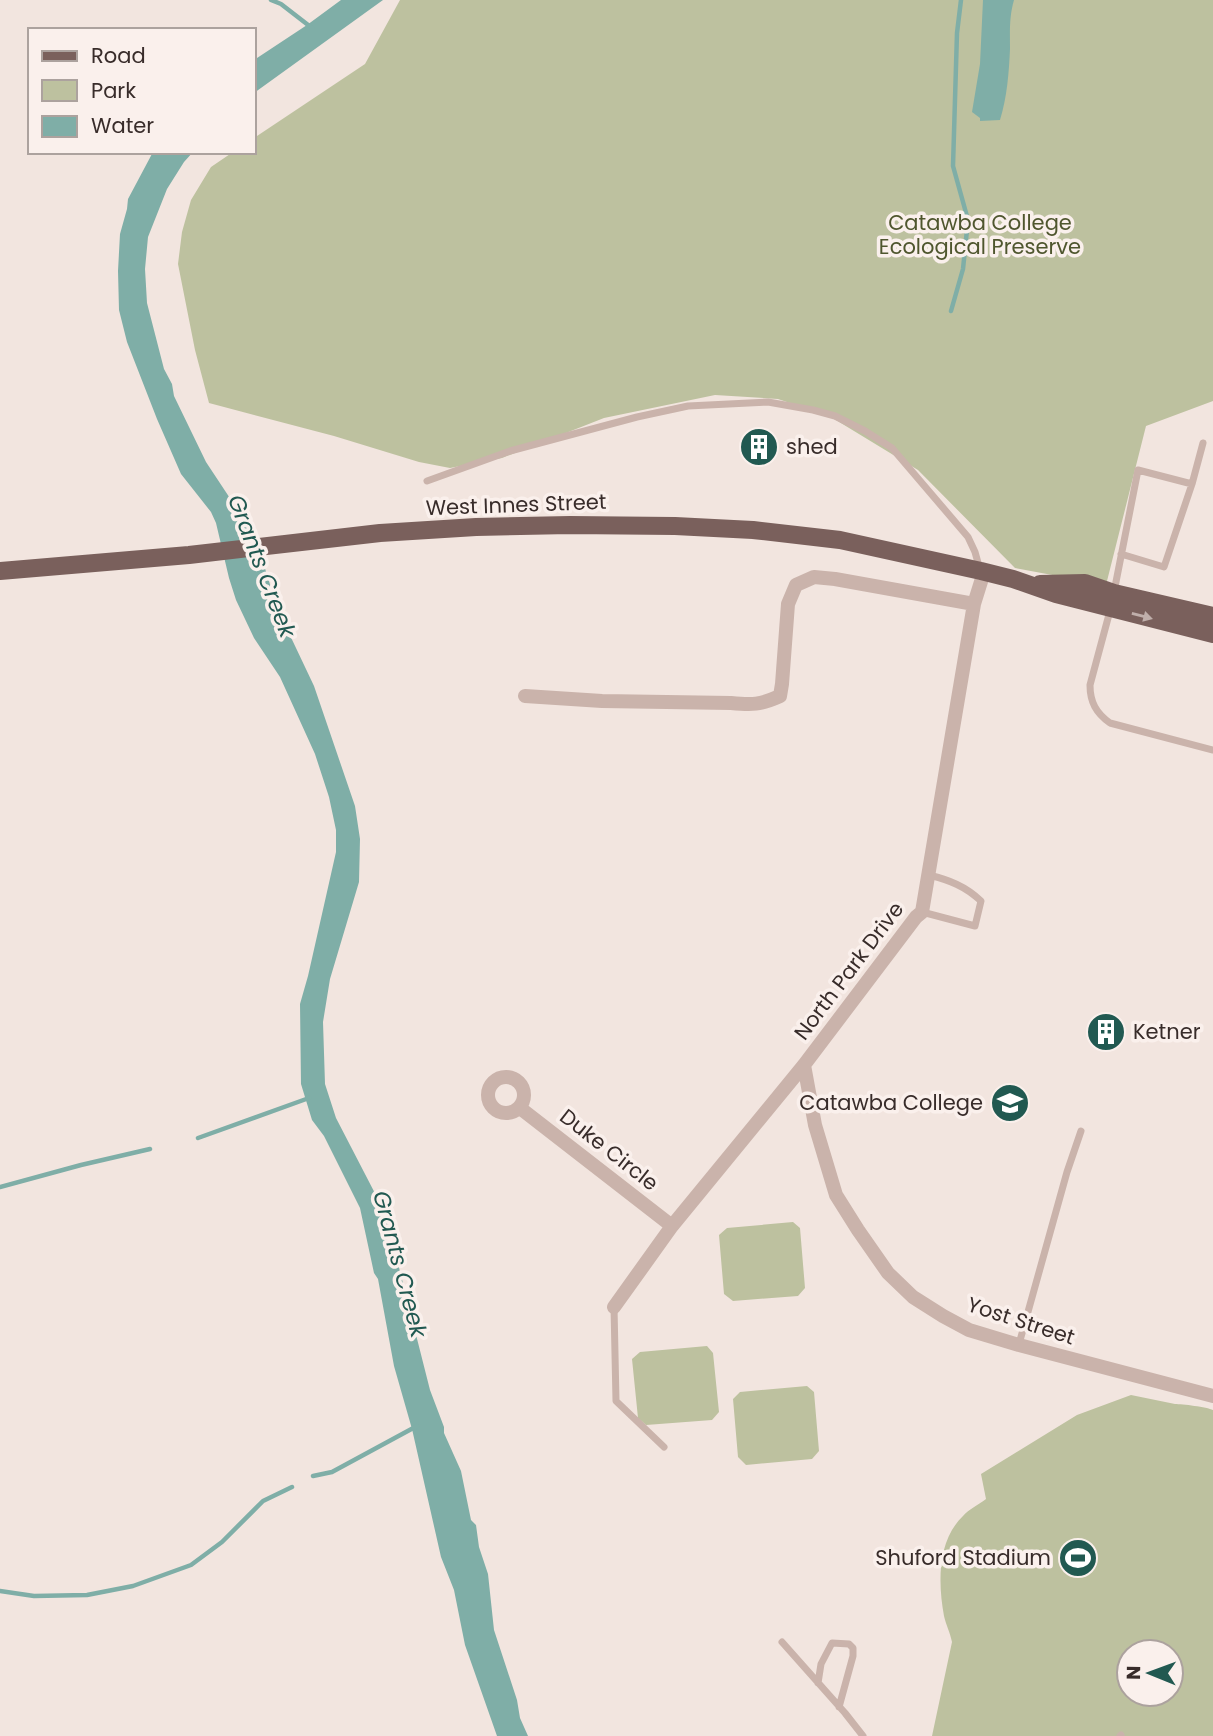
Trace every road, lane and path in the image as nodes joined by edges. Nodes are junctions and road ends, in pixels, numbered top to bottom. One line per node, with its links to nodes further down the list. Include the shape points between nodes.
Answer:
1 (1203, 443): 3 (lane)
2 (427, 481): 6 (lane, via 510,451 637,416 688,406 768,402 835,416 892,448 968,537)
3 (1192, 484): 4 (lane, via 1164,568); 4 (lane, via 1138,470)
4 (1121, 554): 7 (lane)
5 (0, 571): 6 (main road, West Innes Street, via 380,533 570,525 753,530 840,540)
6 (982, 571): 7 (main road, West Innes Street, via 1030,585 1085,583); 8 (street, North Park Drive)
7 (1113, 600): 9 (main road, West Innes Street); 10 (main road, West Innes Street, one-way to 10); 12 (lane, via 1090,685 1094,707 1110,723)
8 (974, 604): 11 (street, via 814,578 796,585 788,604 782,684 779,696 764,703); 13 (street, North Park Drive)
9 (1213, 616)
10 (1213, 634)
11 (525, 696)
12 (1213, 750)
13 (929, 875): 14 (street, North Park Drive); 14 (lane, via 969,890 981,901 975,926)
14 (922, 912): 15 (street, North Park Drive)
15 (804, 1065): 18 (street, North Park Drive); 20 (street, Yost Street, via 815,1125 836,1195 888,1273 913,1297 943,1316 969,1330)
16 (520, 1108): 18 (street, Duke Circle)
17 (1081, 1131): 20 (lane)
18 (672, 1226): 19 (street, North Park Drive)
19 (614, 1307): 22 (lane, via 617,1401)
20 (1019, 1345): 21 (street, Yost Street)
21 (1213, 1396)
22 (664, 1447)
23 (782, 1642): 24 (lane)
24 (818, 1683): 25 (lane); 25 (lane, via 832,1643 853,1647)
25 (839, 1707): 26 (lane)
26 (863, 1736)

